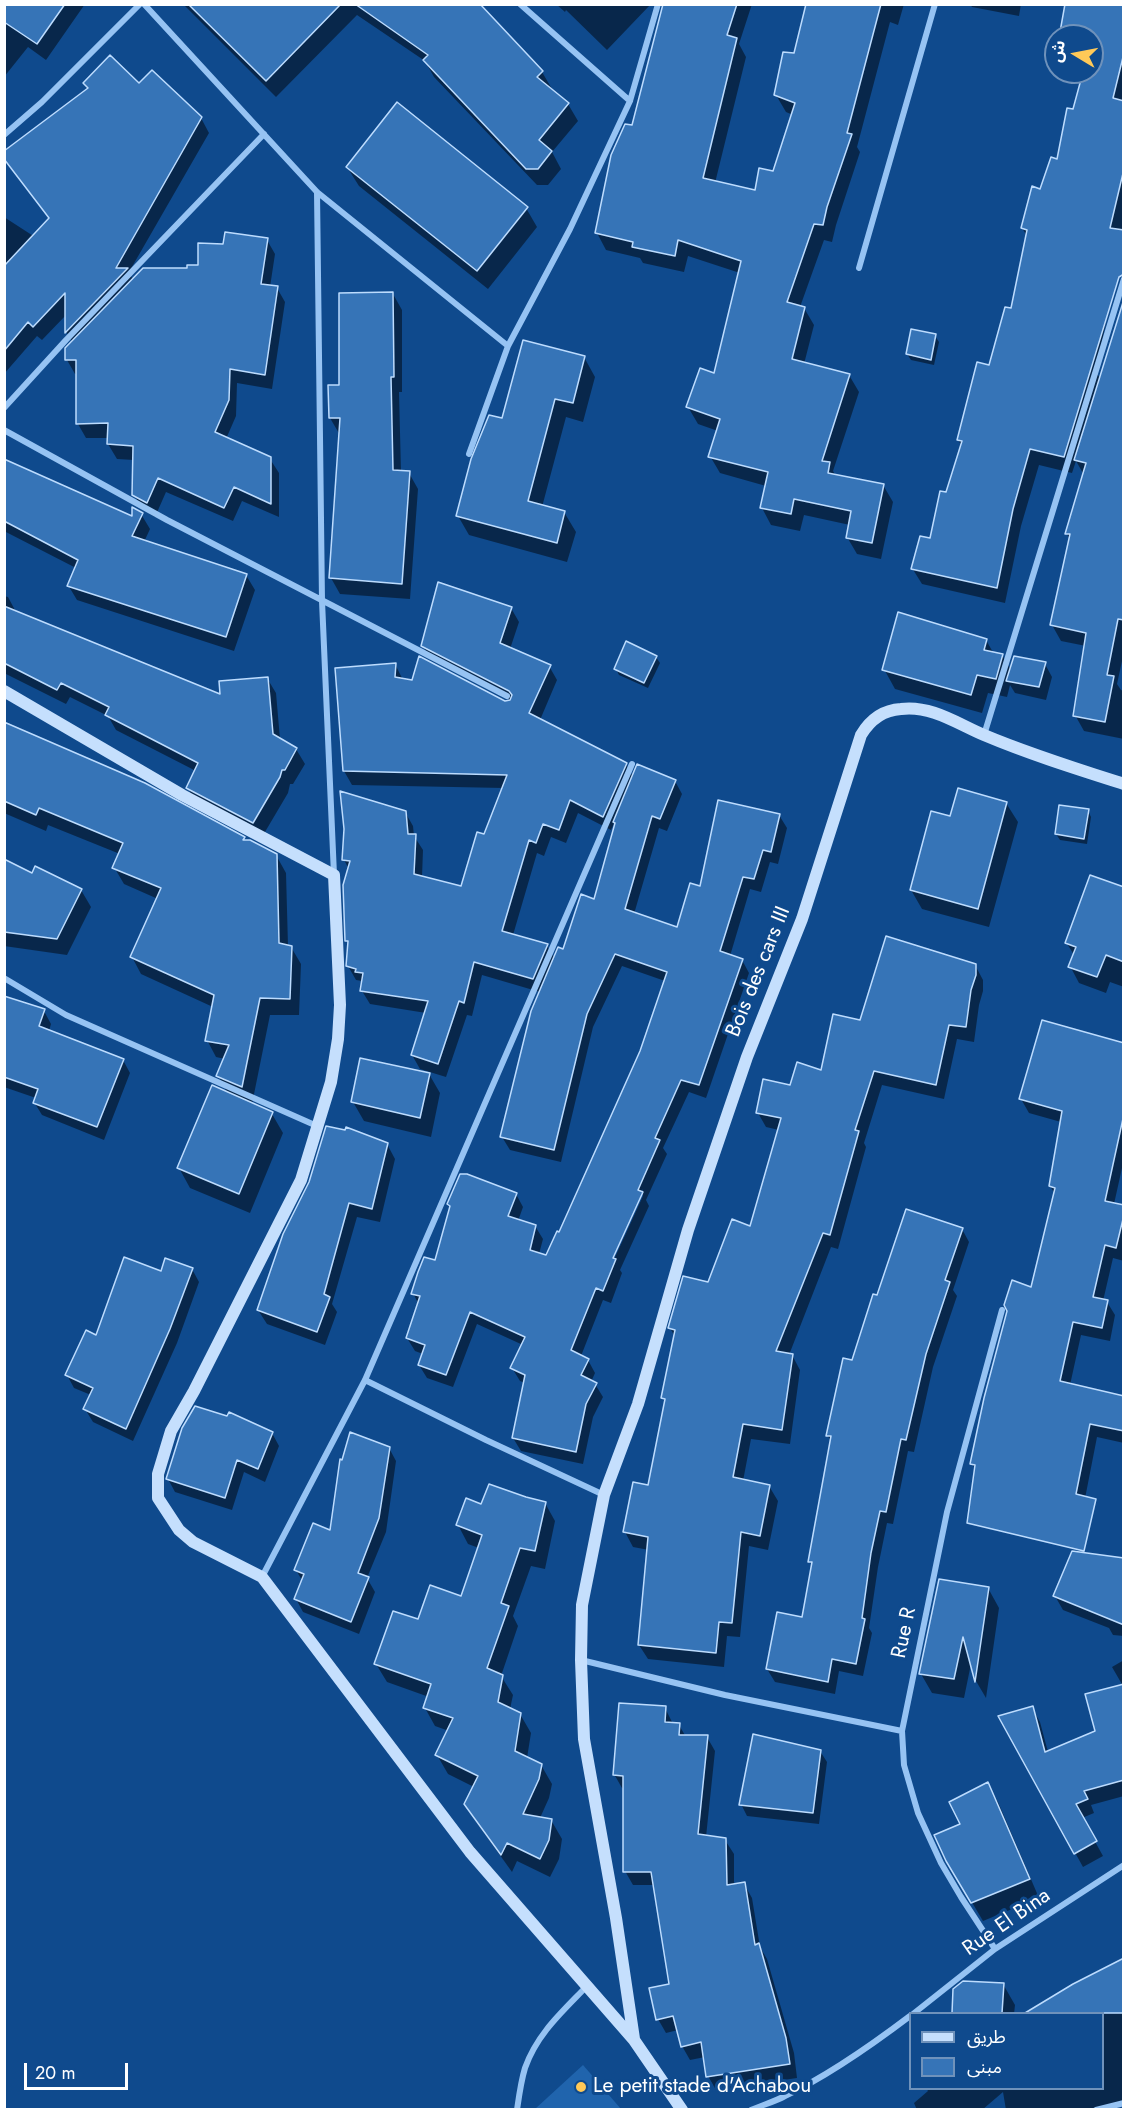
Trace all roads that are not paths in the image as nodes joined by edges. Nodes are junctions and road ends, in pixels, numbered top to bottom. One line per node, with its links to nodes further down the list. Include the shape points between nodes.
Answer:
1 (142, 4): 6 (street); 7 (street)
2 (520, 4): 5 (street)
3 (658, 4): 5 (street)
4 (935, 4): 9 (street)
5 (630, 101): 11 (street, via 570,229)
6 (264, 134): 8 (street); 12 (street)
7 (4, 135)
8 (317, 192): 11 (street); 15 (street)
9 (859, 268)
10 (1124, 279): 18 (street)
11 (508, 346): 14 (street)
12 (4, 408)
13 (4, 430): 15 (street)
14 (469, 454)
15 (322, 602): 17 (street); 21 (street)
16 (4, 691): 21 (street, via 182,795)
17 (507, 696)
18 (984, 735): 20 (street, Bois des cars III); 26 (street, Bois des cars III, via 951,719 900,709 872,720 861,735 802,919 743,1068 688,1230 638,1404)
19 (632, 764): 25 (street)
20 (1124, 784)
21 (334, 875): 23 (street, via 338,1039)
22 (4, 978): 23 (street, via 66,1015)
23 (318, 1126): 27 (street, via 301,1180 171,1431 158,1474 158,1498 179,1530 194,1542)
24 (1002, 1310): 29 (street, Rue R, via 947,1512)
25 (365, 1380): 26 (street); 27 (street)
26 (604, 1495): 28 (street, Bois des cars III, via 582,1605)
27 (262, 1577): 32 (street, via 470,1852)
28 (581, 1660): 29 (street, via 725,1695); 35 (street, Bois des cars III, via 584,1739)
29 (902, 1731): 31 (street, Rue R, via 904,1765 918,1813 956,1889)
30 (1124, 1865): 31 (street, Rue El Bina)
31 (995, 1949): 33 (street, Rue El Bina)
32 (586, 1987): 35 (street); 37 (street, via 536,2044 525,2068)
33 (916, 2012)
34 (909, 2017): 39 (street, Rue El Bina, via 810,2082)
35 (634, 2040): 38 (street)
36 (1124, 2103): 40 (street)
37 (517, 2109)
38 (682, 2109)
39 (751, 2109)
40 (1096, 2109)

